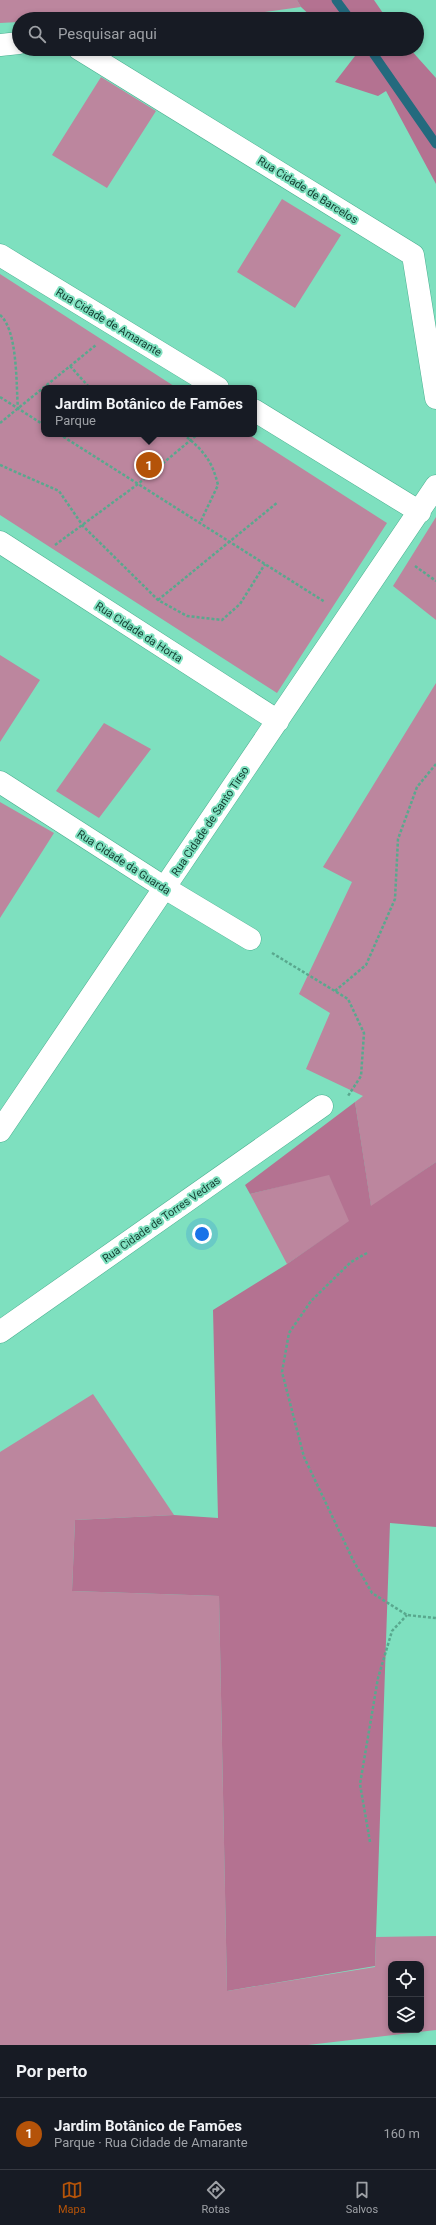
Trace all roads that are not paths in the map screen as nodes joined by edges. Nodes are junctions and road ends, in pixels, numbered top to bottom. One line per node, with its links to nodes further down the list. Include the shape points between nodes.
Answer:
1 (12, 44): 2 (street)
2 (0, 45)
3 (90, 56): 6 (street, Rua Cidade de Barcelos, via 413,255)
4 (0, 255): 5 (street, Rua Cidade de Amarante)
5 (213, 385)
6 (436, 398)
7 (257, 412): 9 (street)
8 (436, 486): 9 (street)
9 (420, 512): 11 (street, Rua Cidade de Santo Tirso)
10 (0, 542): 11 (street, Rua Cidade da Horta)
11 (278, 721): 13 (street, Rua Cidade de Santo Tirso)
12 (0, 782): 13 (street, Rua Cidade da Guarda)
13 (165, 888): 14 (street, Rua Cidade da Guarda); 16 (street, Rua Cidade de Santo Tirso)
14 (250, 939)
15 (322, 1106): 17 (street, Rua Cidade de Torres Vedras)
16 (0, 1131)
17 (0, 1332)

